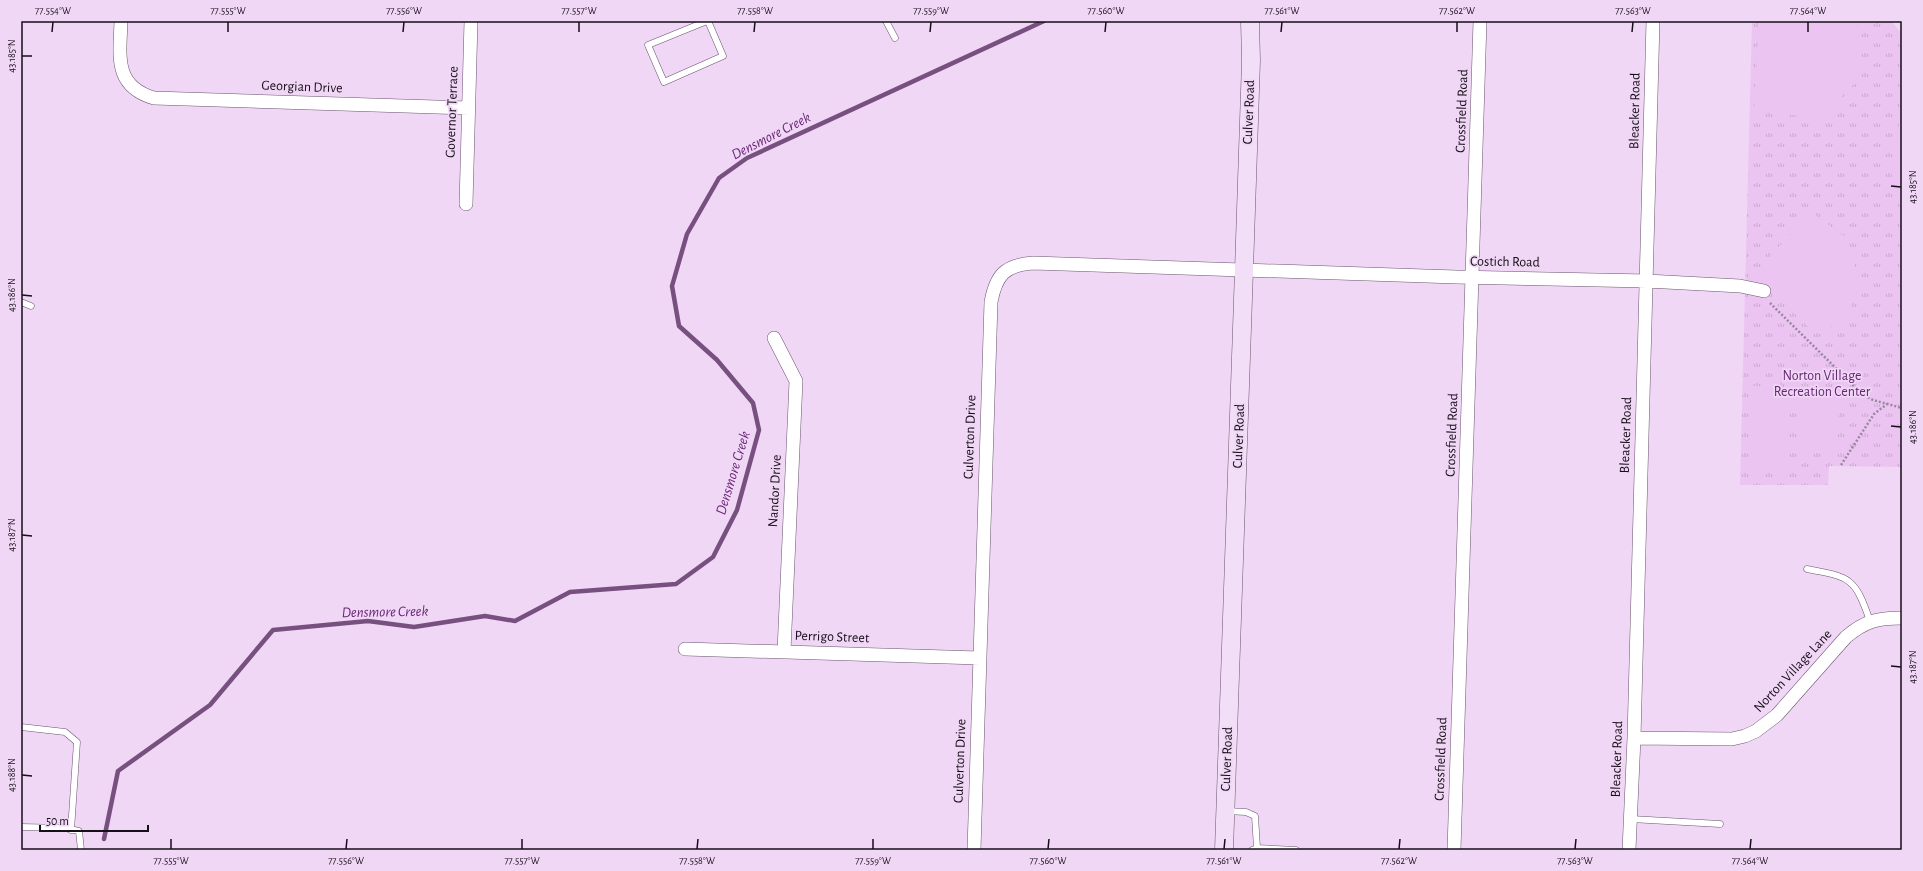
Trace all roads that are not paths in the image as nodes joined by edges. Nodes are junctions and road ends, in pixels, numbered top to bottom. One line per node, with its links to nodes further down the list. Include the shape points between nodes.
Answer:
1 (121, 21): 9 (street, Georgian Drive, via 121,68 124,77 137,91 154,98)
2 (471, 21): 9 (street, Governor Terrace)
3 (707, 21): 3 (lane, via 648,45 664,82 723,56)
4 (886, 21): 8 (lane)
5 (1250, 21): 11 (main road, Culver Road)
6 (1480, 21): 12 (street, Crossfield Road)
7 (1653, 21): 13 (street, Bleacker Road)
8 (895, 38)
9 (468, 108): 10 (street, Governor Terrace)
10 (466, 204)
11 (1244, 270): 12 (street, Costich Road); 23 (street, Culverton Drive, via 1033,263 1013,266 995,283 991,302); 26 (main road, Culver Road)
12 (1473, 278): 13 (street, Costich Road); 36 (street, Crossfield Road)
13 (1647, 280): 14 (street, Costich Road, via 1749,287); 25 (street, Bleacker Road)
14 (1765, 296)
15 (21, 302): 16 (lane)
16 (31, 306)
17 (774, 338): 22 (street, Nandor Drive, via 796,381)
18 (1807, 569): 20 (lane, via 1834,574 1851,581 1861,597)
19 (1902, 618): 20 (street, Norton Village Lane)
20 (1870, 621): 25 (street, Norton Village Lane, via 1846,637 1777,715 1756,731 1726,740)
21 (685, 649): 22 (street, Perrigo Street)
22 (784, 651): 23 (street, Perrigo Street)
23 (979, 658): 33 (street, Culverton Drive)
24 (21, 727): 30 (lane, via 65,732 77,742)
25 (1634, 738): 27 (street, Bleacker Road)
26 (1225, 811): 31 (lane, via 1246,812 1255,816); 34 (main road, Culver Road)
27 (1631, 819): 28 (lane); 37 (street, Bleacker Road)
28 (1720, 824)
29 (21, 827): 30 (lane)
30 (71, 830): 32 (lane, via 79,831)
31 (1254, 849): 35 (lane)
32 (82, 850)
33 (974, 850)
34 (1224, 850)
35 (1296, 850)
36 (1454, 850)
37 (1629, 850)

